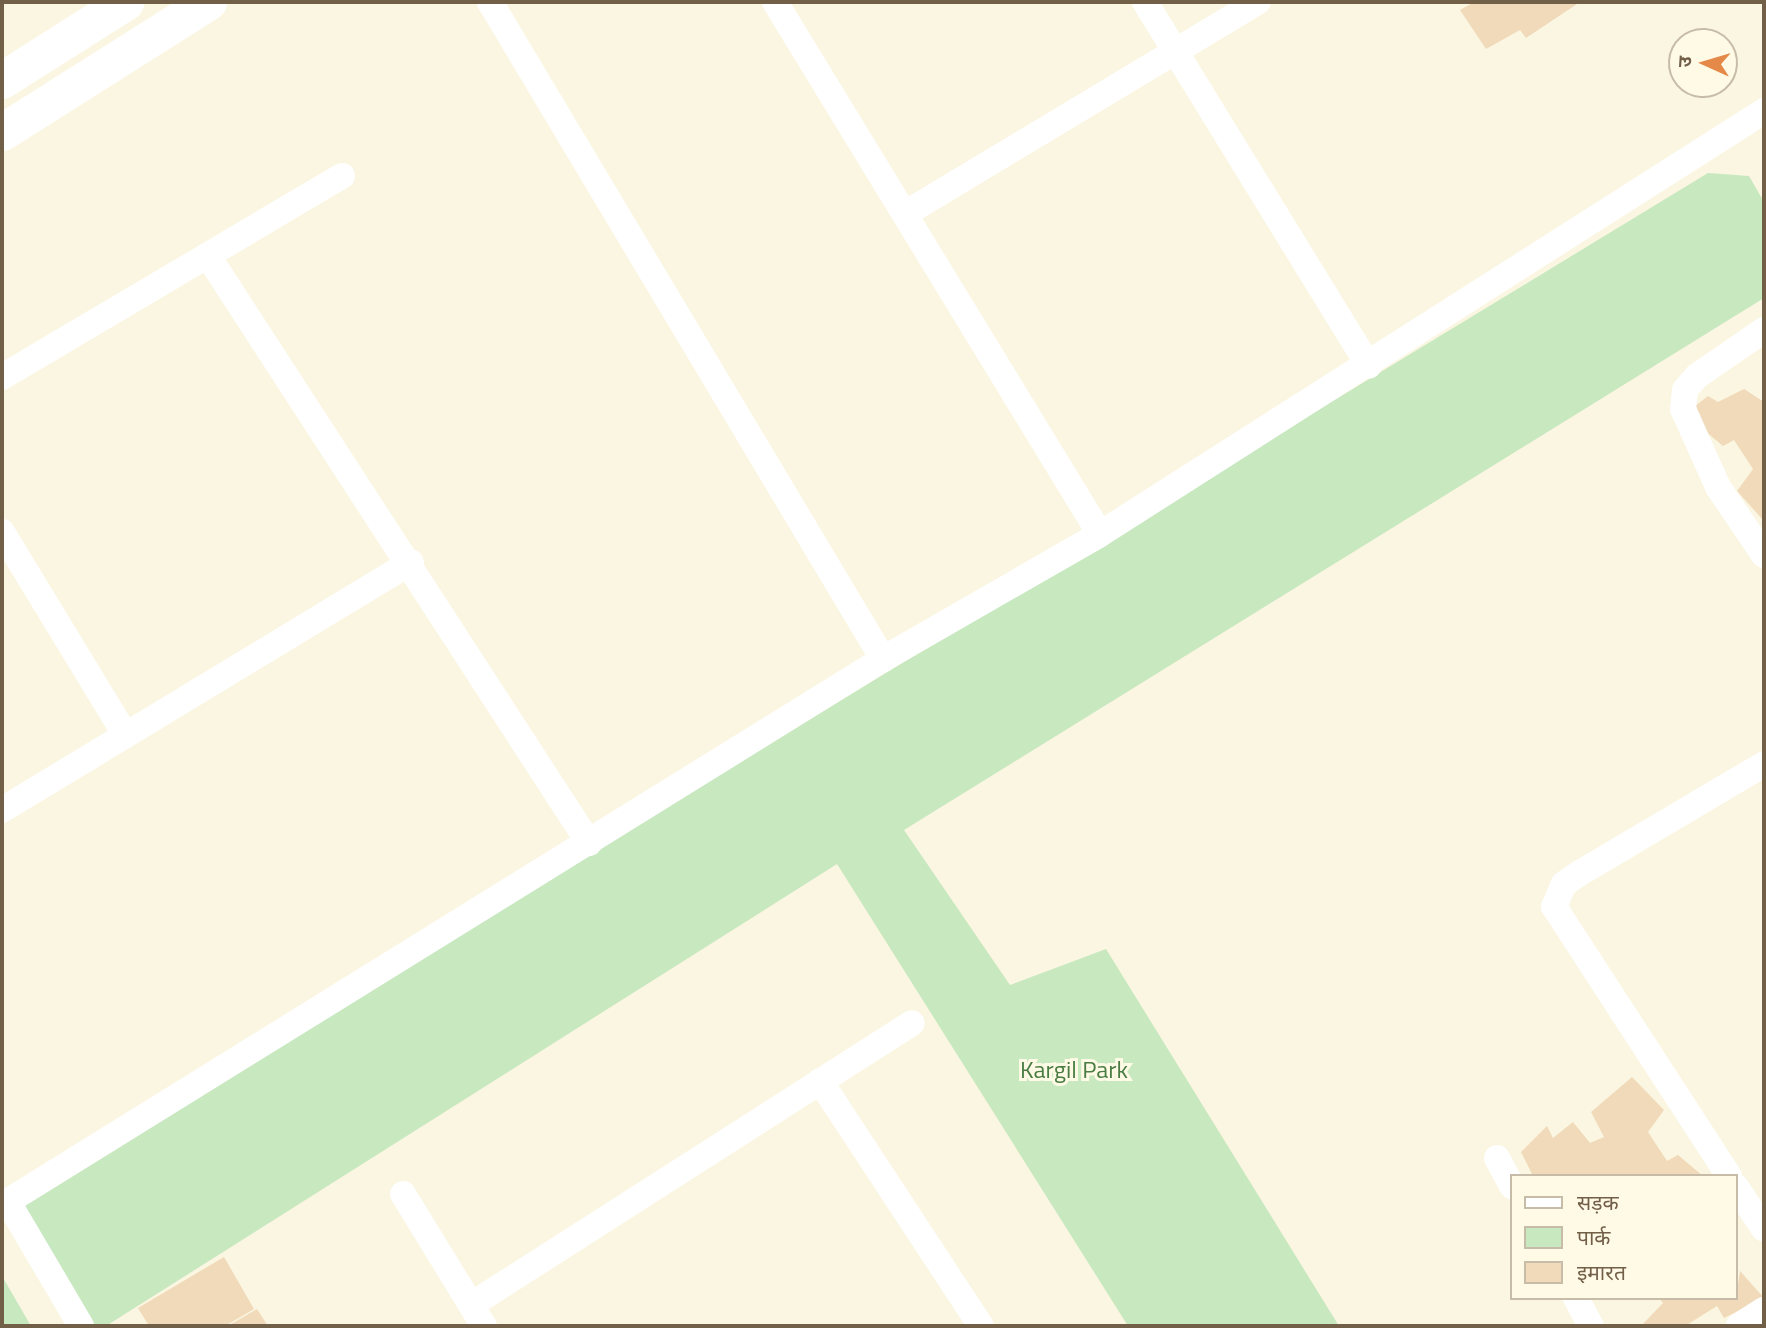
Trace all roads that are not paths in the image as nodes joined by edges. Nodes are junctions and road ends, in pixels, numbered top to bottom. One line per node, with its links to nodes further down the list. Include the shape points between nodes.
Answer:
1 (125, 2): 8 (main road)
2 (208, 2): 10 (main road)
3 (490, 2): 21 (street)
4 (775, 2): 12 (street)
5 (1145, 2): 7 (street)
6 (1258, 2): 7 (street)
7 (1177, 52): 12 (street); 15 (street)
8 (2, 80)
9 (1764, 111): 15 (street)
10 (2, 132)
11 (342, 176): 13 (street)
12 (908, 212): 18 (street)
13 (208, 256): 16 (street); 20 (street)
14 (1764, 330): 19 (street, via 1697,376 1685,390 1683,409 1718,486)
15 (1369, 366): 18 (street)
16 (2, 377)
17 (2, 533): 22 (street)
18 (1100, 534): 21 (street)
19 (1764, 555)
20 (411, 562): 22 (street); 25 (street)
21 (883, 659): 25 (street)
22 (124, 733): 24 (street)
23 (1764, 764): 29 (street, via 1580,873 1564,884 1554,907)
24 (2, 810)
25 (589, 843): 33 (street)
26 (912, 1023): 27 (street)
27 (820, 1081): 37 (street); 39 (street)
28 (1496, 1158): 30 (street)
29 (1728, 1174)
30 (1510, 1182)
31 (1738, 1190): 34 (street)
32 (403, 1194): 37 (street)
33 (5, 1204): 38 (street)
34 (1764, 1229)
35 (1577, 1300): 40 (street)
36 (1764, 1310): 41 (street)
37 (478, 1316)
38 (81, 1326)
39 (981, 1326)
40 (1591, 1326)
41 (1739, 1326)

